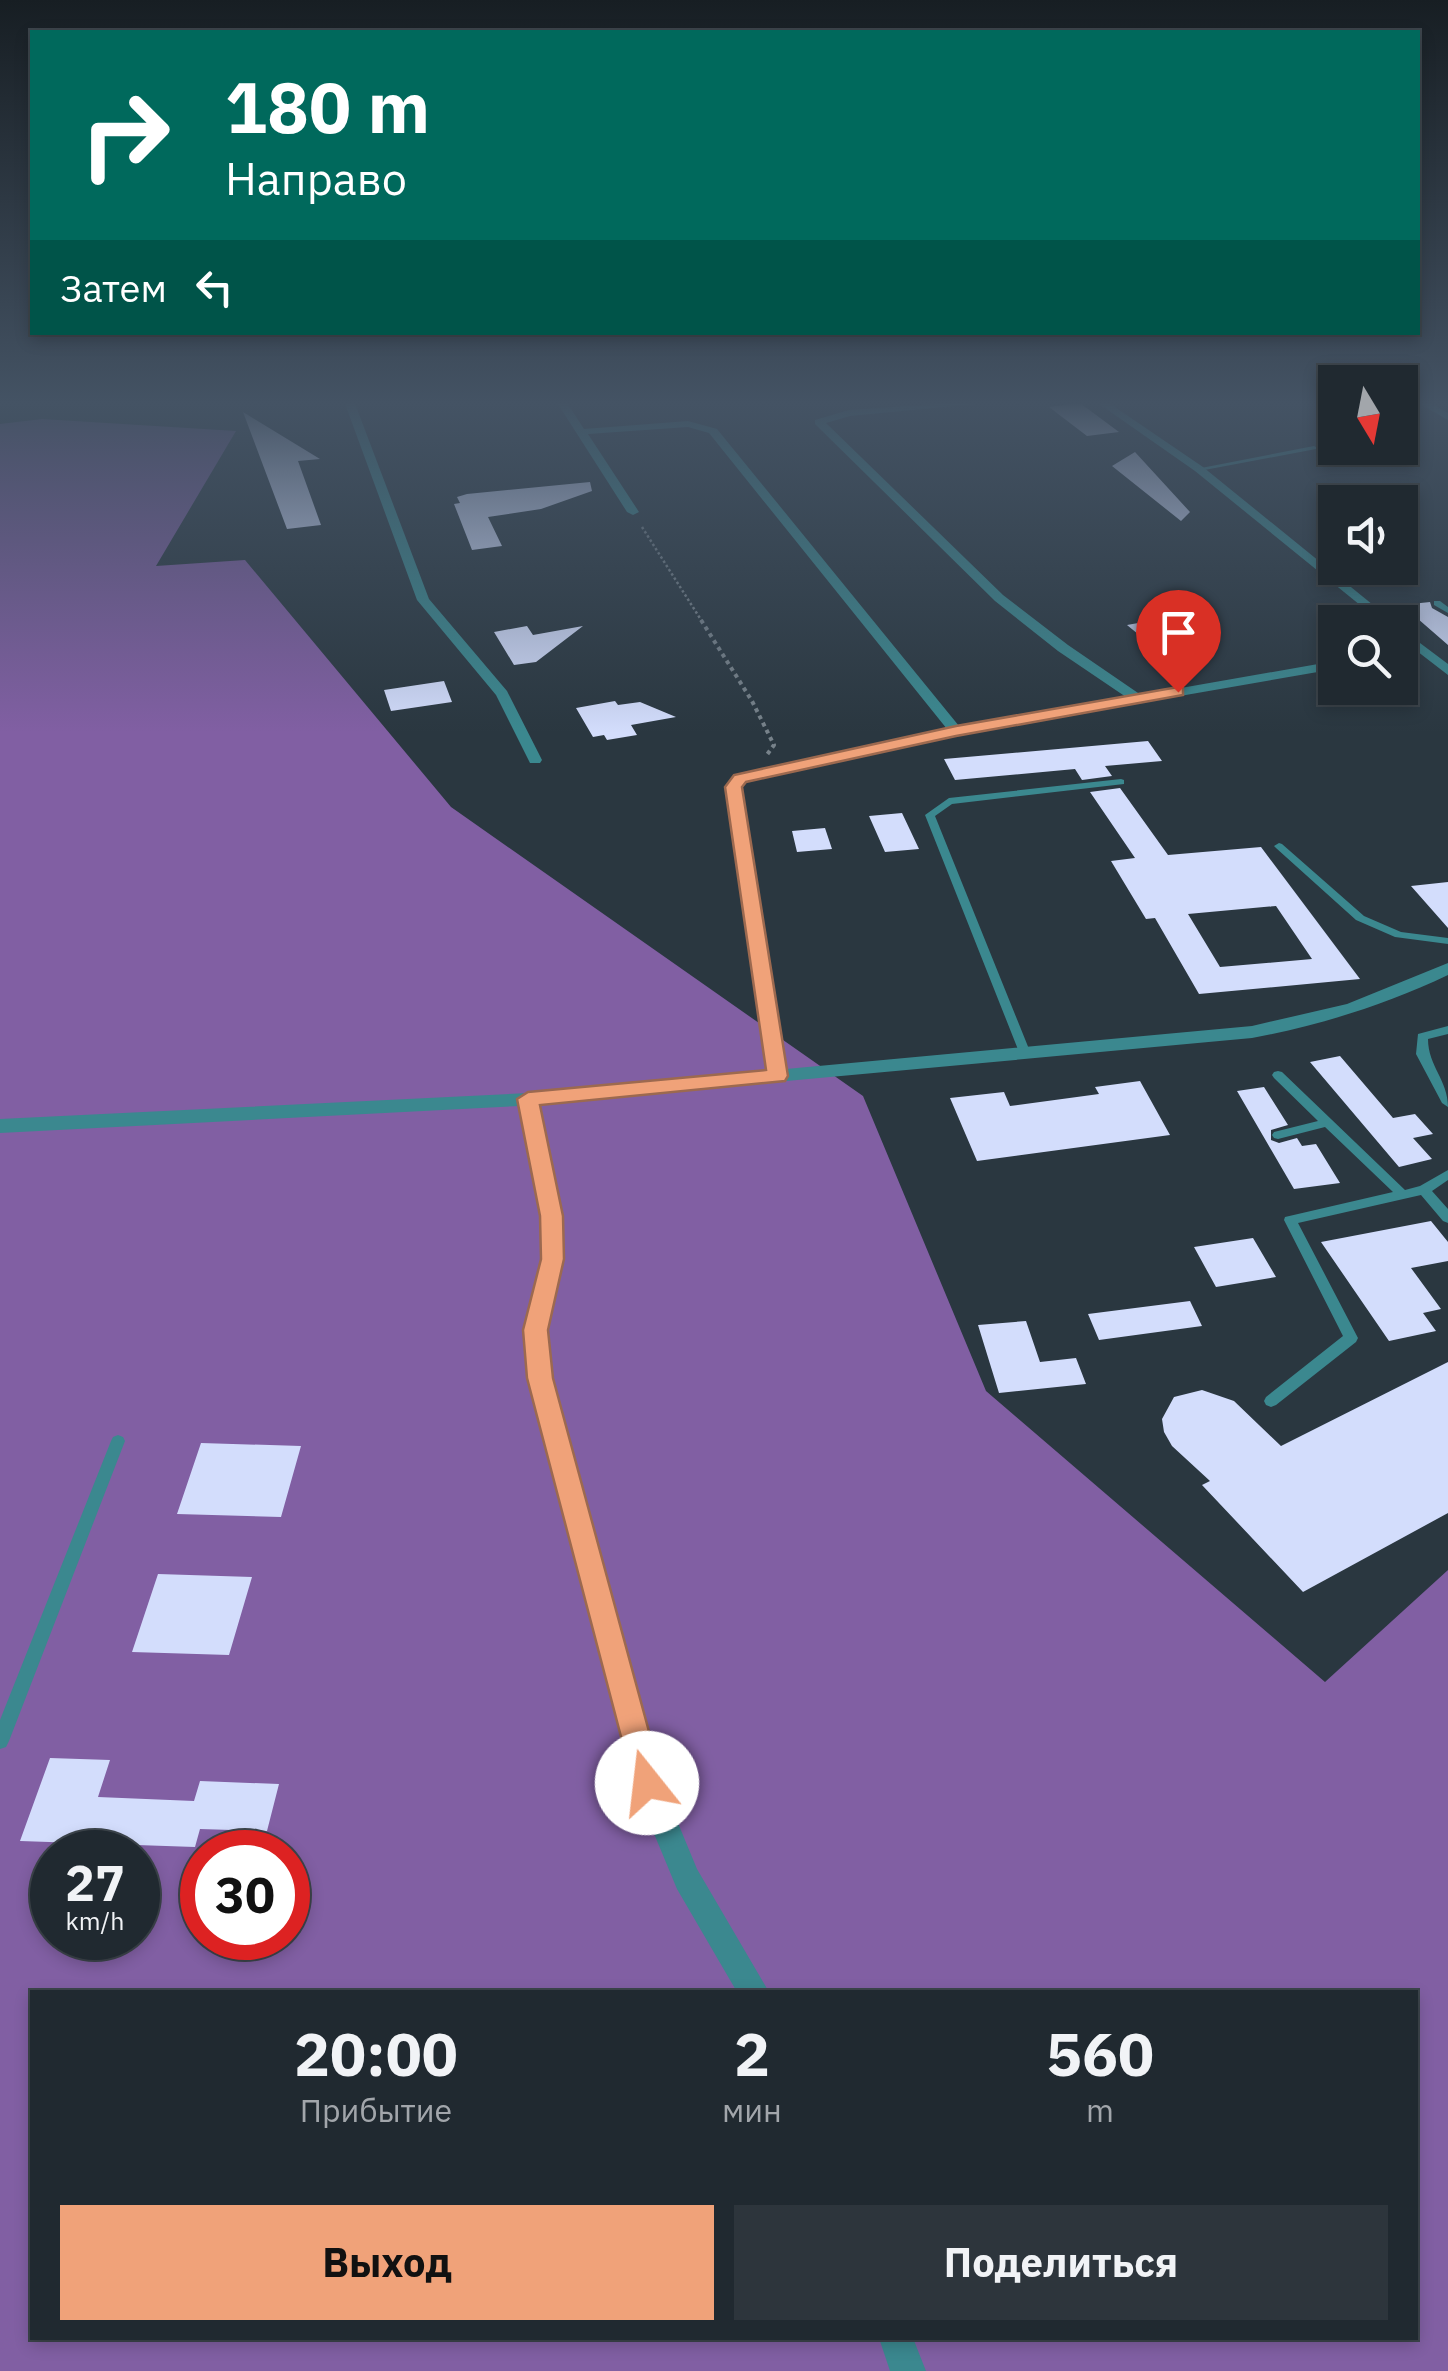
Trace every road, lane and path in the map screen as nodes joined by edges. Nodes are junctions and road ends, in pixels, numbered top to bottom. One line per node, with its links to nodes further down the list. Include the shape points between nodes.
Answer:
1 (390, 512): 16 (street, via 423,600 502,694)
2 (633, 512): 17 (path, via 774,744)
3 (778, 512): 15 (street)
4 (911, 512): 14 (street, via 999,598)
5 (1252, 512): 7 (street)
6 (1437, 603): 8 (lane)
7 (1367, 605)
8 (1448, 611)
9 (1418, 647): 10 (street)
10 (1422, 650): 11 (street); 13 (street)
11 (1418, 651)
12 (1318, 668): 14 (street)
13 (1448, 671)
14 (1138, 699): 15 (street)
15 (956, 731): 17 (street)
16 (535, 760)
17 (753, 774): 24 (street, via 734,787)
18 (1121, 782): 23 (lane, via 949,802 930,814)
19 (1279, 846): 20 (lane, via 1360,918 1400,935)
20 (1448, 941)
21 (1448, 968): 23 (street, via 1382,1001 1321,1021)
22 (1448, 1030): 27 (lane, via 1422,1037 1422,1054)
23 (1025, 1054): 24 (street)
24 (778, 1076): 26 (street)
25 (1278, 1076): 28 (lane)
26 (528, 1099): 29 (street); 38 (street, via 552,1216 552,1259 536,1330 560,1466 647,1783 687,1879)
27 (1448, 1103)
28 (1326, 1123): 30 (lane); 33 (lane)
29 (0, 1126)
30 (1278, 1135)
31 (1448, 1174): 32 (lane)
32 (1424, 1190): 33 (lane); 34 (lane)
33 (1403, 1195): 35 (lane, via 1290,1220 1351,1338)
34 (1448, 1218)
35 (1271, 1401)
36 (118, 1441): 37 (lane)
37 (0, 1741)
38 (753, 1990)
39 (897, 2340): 40 (street)
40 (908, 2371)

